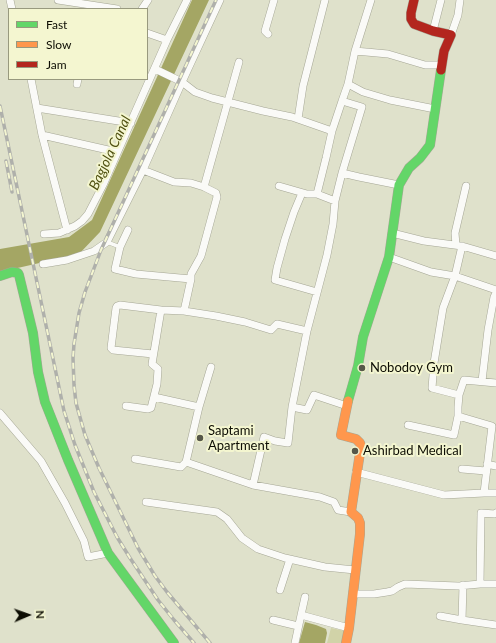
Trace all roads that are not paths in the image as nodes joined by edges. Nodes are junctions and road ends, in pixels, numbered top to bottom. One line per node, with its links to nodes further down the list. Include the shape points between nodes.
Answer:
1 (58, 0): 10 (street)
2 (187, 0): 15 (street)
3 (220, 0): 21 (street)
4 (274, 0): 13 (street, via 265,31)
5 (323, 0): 27 (street)
6 (370, 0): 16 (street)
7 (414, 0): 11 (street, via 411,13 414,24)
8 (441, 0): 11 (street)
9 (460, 0): 14 (street)
10 (110, 8)
11 (433, 31): 14 (street)
12 (148, 33): 15 (street)
13 (268, 34)
14 (451, 35): 18 (street)
15 (167, 40): 19 (street)
16 (355, 50): 18 (street, via 388,54 425,65); 22 (street)
17 (239, 62): 24 (street)
18 (441, 65): 26 (street)
19 (156, 69): 21 (street); 28 (street)
20 (30, 80): 25 (street)
21 (182, 82): 24 (street, via 195,92); 32 (street)
22 (348, 84): 23 (street); 26 (street, via 363,92 390,100)
23 (342, 101): 29 (street); 33 (street, via 362,107)
24 (227, 102): 27 (street); 37 (street)
25 (37, 108): 28 (street); 30 (street)
26 (435, 109): 34 (street, via 430,145 409,168)
27 (298, 119): 29 (street)
28 (131, 123): 31 (street)
29 (332, 131): 39 (street)
30 (42, 135): 31 (street); 41 (street)
31 (117, 152): 41 (street, via 88,214)
32 (143, 170): 37 (street, via 174,182); 45 (street)
33 (342, 173): 34 (street); 40 (street)
34 (399, 184): 43 (street)
35 (279, 186): 38 (street)
36 (466, 186): 46 (street, via 455,233)
37 (204, 187): 53 (street, via 216,192 217,197 201,256)
38 (302, 193): 39 (street); 55 (street, via 294,212 275,280)
39 (317, 194): 40 (street)
40 (335, 201): 55 (street, via 327,255)
41 (67, 230): 44 (street)
42 (128, 230): 47 (street)
43 (392, 232): 46 (street, via 424,241); 49 (street)
44 (44, 234)
45 (107, 242): 47 (lane); 50 (street, via 94,251 67,260)
46 (459, 246): 48 (street); 52 (street)
47 (120, 247): 53 (street, via 115,269 136,274)
48 (496, 256)
49 (389, 257): 52 (street, via 431,272); 66 (street, via 363,337)
50 (43, 264)
51 (0, 276): 84 (street, via 18,273 33,332 45,402)
52 (455, 276): 54 (street); 63 (street, via 443,308 432,388)
53 (191, 279): 57 (street)
54 (496, 291): 61 (street)
55 (317, 292): 58 (street)
56 (161, 310): 57 (street); 59 (street); 59 (street, via 120,305 116,308 111,348)
57 (184, 311): 58 (street, via 245,322 271,330 277,324)
58 (307, 331): 68 (street)
59 (153, 354): 64 (street, via 152,364 158,369)
60 (211, 367): 67 (street)
61 (482, 381): 62 (street); 63 (street, via 464,380)
62 (496, 383)
63 (459, 395): 70 (street)
64 (154, 397): 65 (street, via 148,410); 67 (street)
65 (126, 406)
66 (347, 406): 68 (street, via 314,395 307,410); 77 (street, via 341,435 356,439 360,443)
67 (199, 407): 73 (street)
68 (292, 407): 78 (street, via 288,443 264,437)
69 (0, 413): 84 (street, via 40,461 65,503 84,541 88,557)
70 (458, 416): 71 (street, via 454,435); 75 (street, via 492,426)
71 (408, 425)
72 (135, 459): 73 (street, via 181,467)
73 (186, 462): 78 (street)
74 (496, 466): 75 (street)
75 (487, 468): 76 (street); 79 (street)
76 (462, 470)
77 (356, 472): 79 (street, via 444,495); 82 (street)
78 (253, 485): 82 (street, via 320,497 334,502 338,510)
79 (484, 493): 80 (street)
80 (496, 493)
81 (146, 502): 85 (street, via 217,512 227,519 242,538 258,549)
82 (351, 512): 86 (street, via 360,523)
83 (496, 513): 87 (street, via 481,513)
84 (108, 553): 100 (street)
85 (290, 559): 86 (street, via 325,567); 90 (street)
86 (355, 570): 91 (street)
87 (480, 584): 88 (street); 89 (street)
88 (496, 584)
89 (463, 585): 91 (street, via 405,584 387,592); 96 (street)
90 (280, 590)
91 (353, 594): 99 (street)
92 (305, 597): 93 (street)
93 (301, 615): 98 (street); 99 (street)
94 (440, 616): 96 (street)
95 (273, 620): 98 (street)
96 (462, 620): 97 (street)
97 (496, 625)
98 (298, 626): 101 (street)
99 (349, 628): 102 (street)
100 (174, 643)
101 (295, 643)
102 (346, 643)

